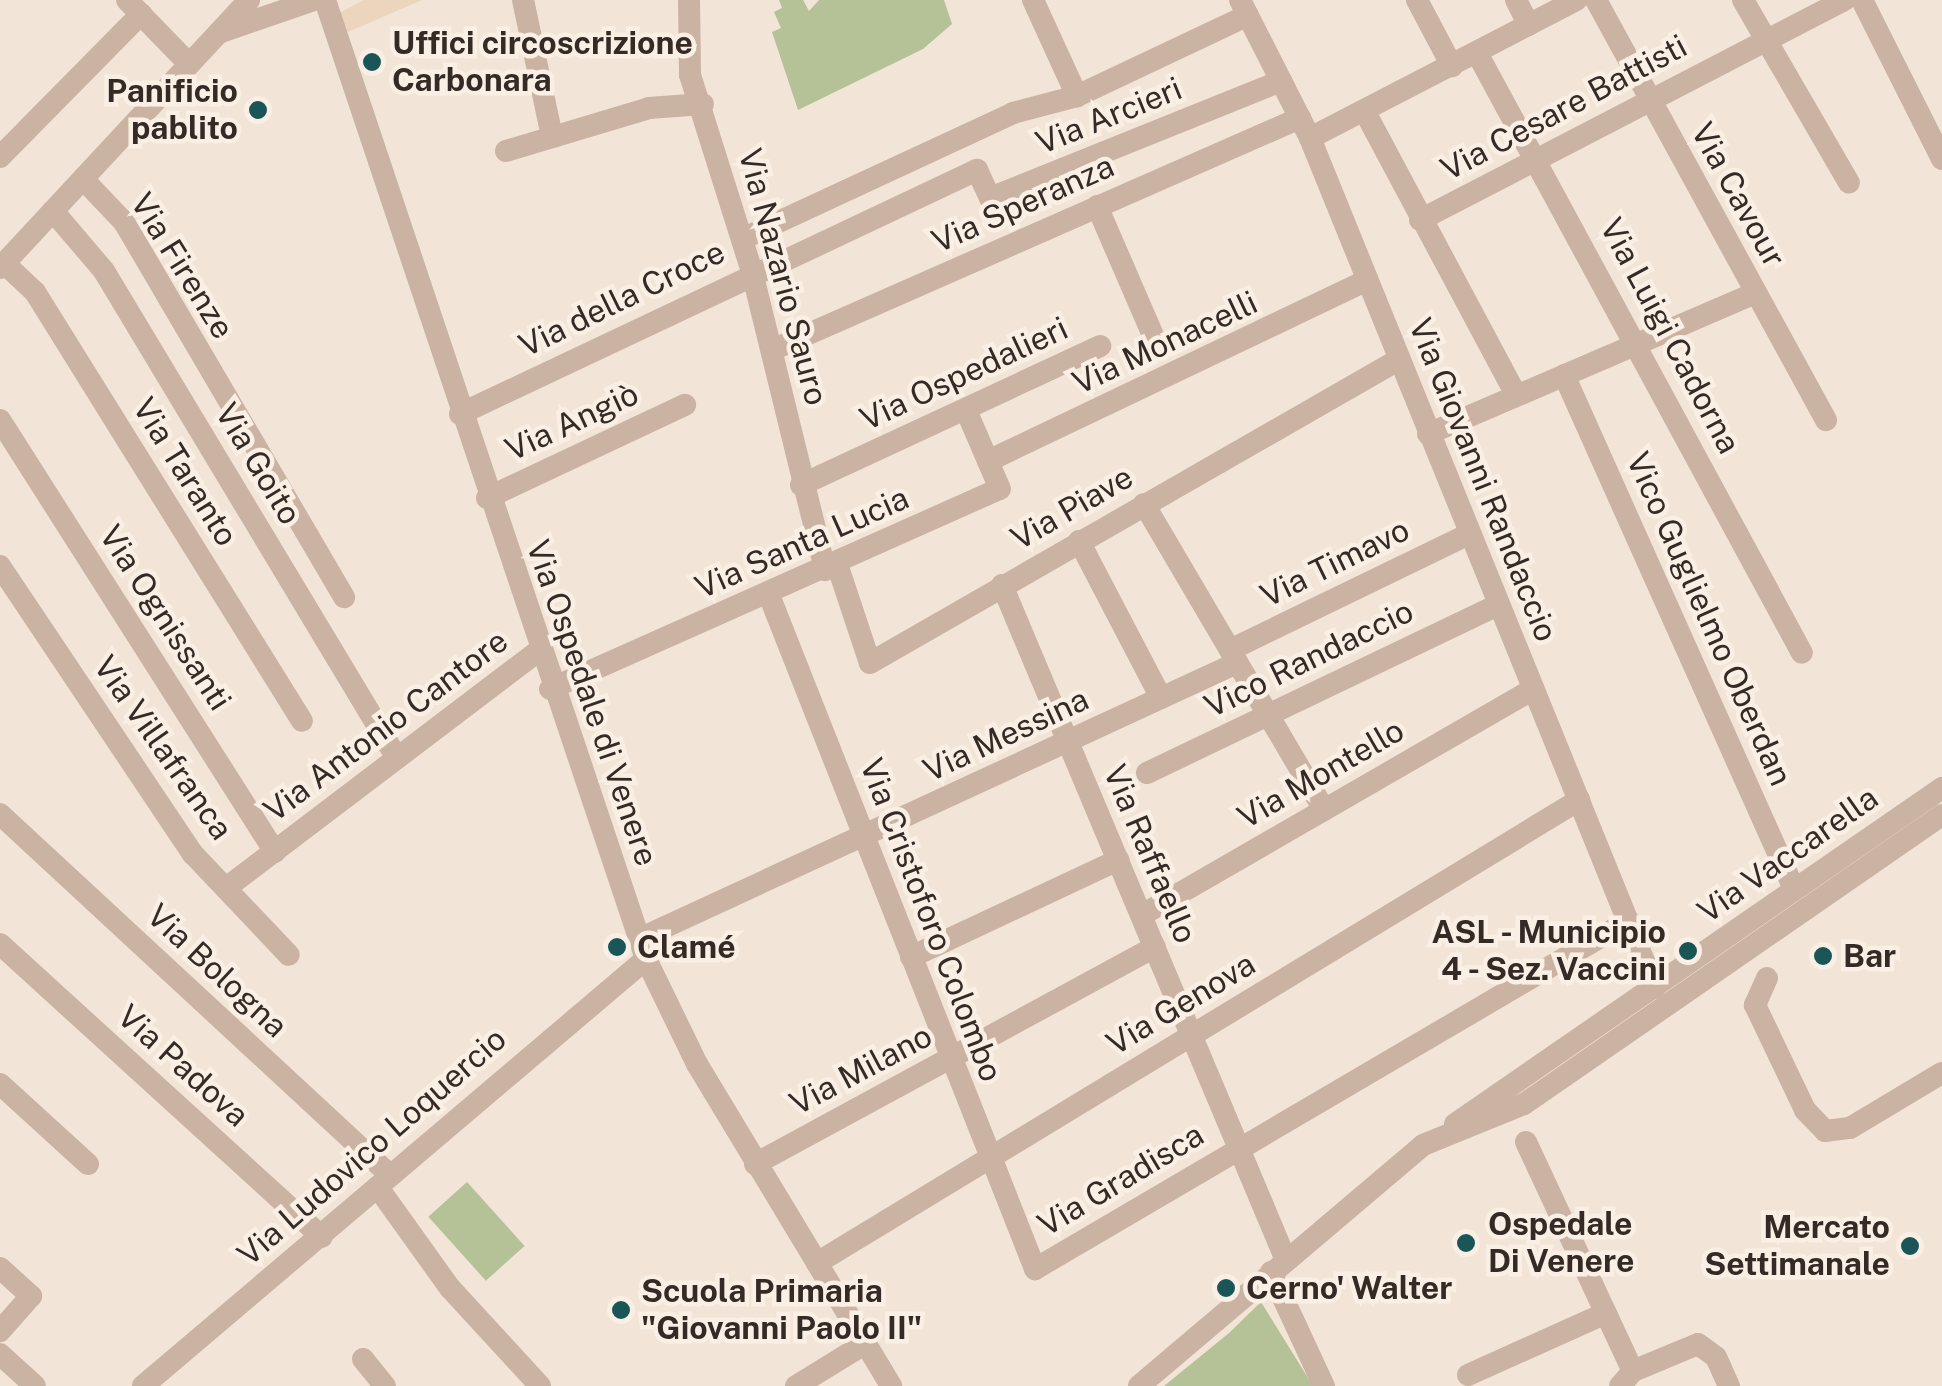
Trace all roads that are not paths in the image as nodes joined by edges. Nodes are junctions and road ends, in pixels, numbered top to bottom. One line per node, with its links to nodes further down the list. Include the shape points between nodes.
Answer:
1 (249, 0): 17 (street)
2 (314, 0): 17 (street)
3 (325, 0): 53 (street, Via Ospedale di Venere)
4 (523, 0): 28 (street)
5 (688, 0): 25 (street, Via Nazario Sauro, via 687,58)
6 (1033, 0): 23 (street)
7 (1416, 0): 21 (street)
8 (1516, 0): 16 (street)
9 (1576, 0): 16 (street, Via Speranza)
10 (1596, 0): 24 (street, Via Cavour)
11 (1743, 0): 18 (street)
12 (1844, 0): 18 (street, Via Cesare Battisti)
13 (1862, 0): 32 (street)
14 (134, 7): 20 (street); 30 (street)
15 (1244, 7): 22 (street, Via Giovanni Randaccio); 23 (street)
16 (1529, 26): 19 (street, Via Speranza)
17 (218, 34): 20 (street)
18 (1766, 40): 24 (street, Via Cesare Battisti); 35 (street)
19 (1477, 53): 21 (street, Via Speranza); 31 (street, Via Luigi Cadorna)
20 (189, 64): 34 (street)
21 (1452, 66): 26 (street, Via Speranza)
22 (1281, 81): 27 (street, Via Giovanni Randaccio); 33 (street, Via Arcieri, via 990,198)
23 (1077, 96): 39 (street, via 1013,114)
24 (1650, 100): 31 (street, Via Cesare Battisti); 43 (street, Via Cavour)
25 (702, 104): 28 (street, via 650,108); 39 (street, Via Nazario Sauro)
26 (1364, 112): 27 (street, Via Speranza); 38 (street)
27 (1305, 128): 36 (street, Via Speranza); 42 (street, Via Giovanni Randaccio)
28 (552, 136): 29 (street)
29 (506, 152)
30 (0, 157)
31 (1536, 158): 38 (street, Via Cesare Battisti); 45 (street, Via Luigi Cadorna)
32 (1942, 158)
33 (977, 170): 41 (street, Via della Croce)
34 (83, 179): 37 (street); 67 (street, Via Firenze, via 124,222)
35 (1849, 183)
36 (1097, 206): 44 (street); 47 (street, Via Speranza)
37 (53, 211): 40 (street); 78 (street, Via Goito, via 104,271)
38 (1420, 220): 50 (street)
39 (742, 239): 41 (street, Via Nazario Sauro)
40 (2, 266): 76 (street, Via Taranto, via 34,292)
41 (752, 272): 47 (street, Via Nazario Sauro); 53 (street, Via della Croce)
42 (1367, 280): 48 (street, Via Giovanni Randaccio); 57 (street, Via Monacelli)
43 (1754, 293): 45 (street); 55 (street, Via Cavour)
44 (1154, 338)
45 (1640, 344): 49 (street); 70 (street, Via Luigi Cadorna)
46 (1100, 346): 52 (street, Via Ospedalieri)
47 (772, 350): 58 (street, Via Nazario Sauro)
48 (1398, 360): 56 (street, Via Giovanni Randaccio); 60 (street, Via Piave)
49 (1564, 375): 50 (street); 89 (street, Vico Guglielmo Oberdan)
50 (1516, 395): 56 (street)
51 (685, 405): 59 (street, Via Angiò)
52 (966, 410): 57 (street); 58 (street, Via Ospedalieri)
53 (460, 414): 59 (street, Via Ospedale di Venere)
54 (0, 420): 86 (street, Via Ognissanti)
55 (1826, 420)
56 (1428, 434): 61 (street, Via Giovanni Randaccio)
57 (988, 461): 64 (street, Via Santa Lucia, via 1000,488)
58 (801, 484): 64 (street, Via Nazario Sauro)
59 (487, 498): 69 (street, Via Ospedale di Venere)
60 (1144, 504): 62 (street, Via Piave); 71 (street)
61 (1470, 534): 68 (street, Via Giovanni Randaccio); 71 (street, Via Timavo)
62 (1078, 541): 65 (street, Via Piave); 74 (street)
63 (0, 566): 88 (street, Via Villafranca, via 193,854)
64 (831, 567): 65 (street, Via Piave, via 870,663); 66 (street, Via Santa Lucia)
65 (1002, 586): 77 (street, Via Raffaello)
66 (769, 595): 72 (street, Via Santa Lucia); 85 (street, Via Cristoforo Colombo)
67 (344, 597)
68 (1499, 604): 73 (street, Via Giovanni Randaccio); 75 (street, Vico Randaccio)
69 (538, 651): 72 (street, Via Ospedale di Venere); 78 (street, Via Antonio Cantore)
70 (1802, 653)
71 (1233, 656): 74 (street, Via Messina); 75 (street)
72 (550, 688): 94 (street, Via Ospedale di Venere)
73 (1533, 689): 81 (street, Via Giovanni Randaccio); 82 (street, Via Montello)
74 (1161, 698): 77 (street, Via Messina)
75 (1268, 715): 79 (street, Vico Randaccio); 82 (street)
76 (302, 721)
77 (1067, 743): 85 (street, Via Messina); 87 (street, Via Raffaello)
78 (396, 758): 86 (street, Via Antonio Cantore)
79 (1147, 772)
80 (1942, 788): 89 (street, Via Vaccarella)
81 (1580, 800): 91 (street, Via Giovanni Randaccio); 99 (street, Via Genova)
82 (1324, 810): 90 (street, Via Montello)
83 (0, 814): 109 (street, Via Bologna)
84 (1942, 815): 104 (street, Via Vaccarella, via 1524,1104)
85 (863, 837): 94 (street, Via Messina); 96 (street, Via Cristoforo Colombo)
86 (275, 852): 88 (street, Via Antonio Cantore)
87 (1118, 860): 90 (street, Via Raffaello); 96 (street)
88 (226, 888): 95 (street, Via Villafranca)
89 (1794, 889): 98 (street, Via Vaccarella)
90 (1142, 915): 93 (street, Via Raffaello)
91 (1628, 921): 98 (street, Via Giovanni Randaccio); 105 (street, Via Gradisca)
92 (0, 944): 110 (street, Via Padova)
93 (1155, 947): 99 (street, Via Raffaello); 100 (street, Via Milano)
94 (642, 949): 108 (street, Via Ospedale di Venere); 109 (street, Via Ludovico Loquercio)
95 (288, 955)
96 (911, 957): 100 (street, Via Cristoforo Colombo)
97 (1767, 978): 101 (street, via 1754,1005 1805,1110 1824,1131 1850,1128)
98 (1655, 988): 104 (street, Via Vaccarella)
99 (1193, 1035): 105 (street, Via Raffaello); 106 (street, Via Genova)
100 (951, 1059): 106 (street, Via Cristoforo Colombo); 108 (street, Via Milano)
101 (1942, 1073)
102 (0, 1084): 107 (street)
103 (1526, 1142): 115 (street)
104 (1423, 1145): 112 (street, Via Vaccarella)
105 (1240, 1147): 112 (street, Via Raffaello); 114 (street, Via Gradisca)
106 (989, 1157): 111 (street, Via Genova); 114 (street, Via Cristoforo Colombo)
107 (88, 1164)
108 (755, 1164): 111 (street, Via Ospedale di Venere)
109 (384, 1182): 110 (street, Via Ludovico Loquercio); 125 (street, Via Bologna, via 450,1288)
110 (322, 1236): 123 (street, Via Ludovico Loquercio)
111 (817, 1263): 117 (street, Via Ospedale di Venere)
112 (1278, 1265): 128 (street, Via Vaccarella, via 1227,1318); 129 (street, Via Raffaello, via 1290,1314)
113 (0, 1268): 116 (street, via 31,1296)
114 (1035, 1269)
115 (1606, 1313): 120 (street); 121 (street)
116 (0, 1331)
117 (866, 1343): 126 (street); 127 (street, Via Ospedale di Venere)
118 (1, 1358): 122 (street)
119 (364, 1358): 124 (street)
120 (1468, 1375)
121 (1626, 1379): 130 (street, via 1698,1344 1716,1357)
122 (35, 1386)
123 (144, 1386)
124 (385, 1386)
125 (540, 1386)
126 (796, 1386)
127 (891, 1386)
128 (1139, 1386)
129 (1324, 1386)
130 (1730, 1386)

